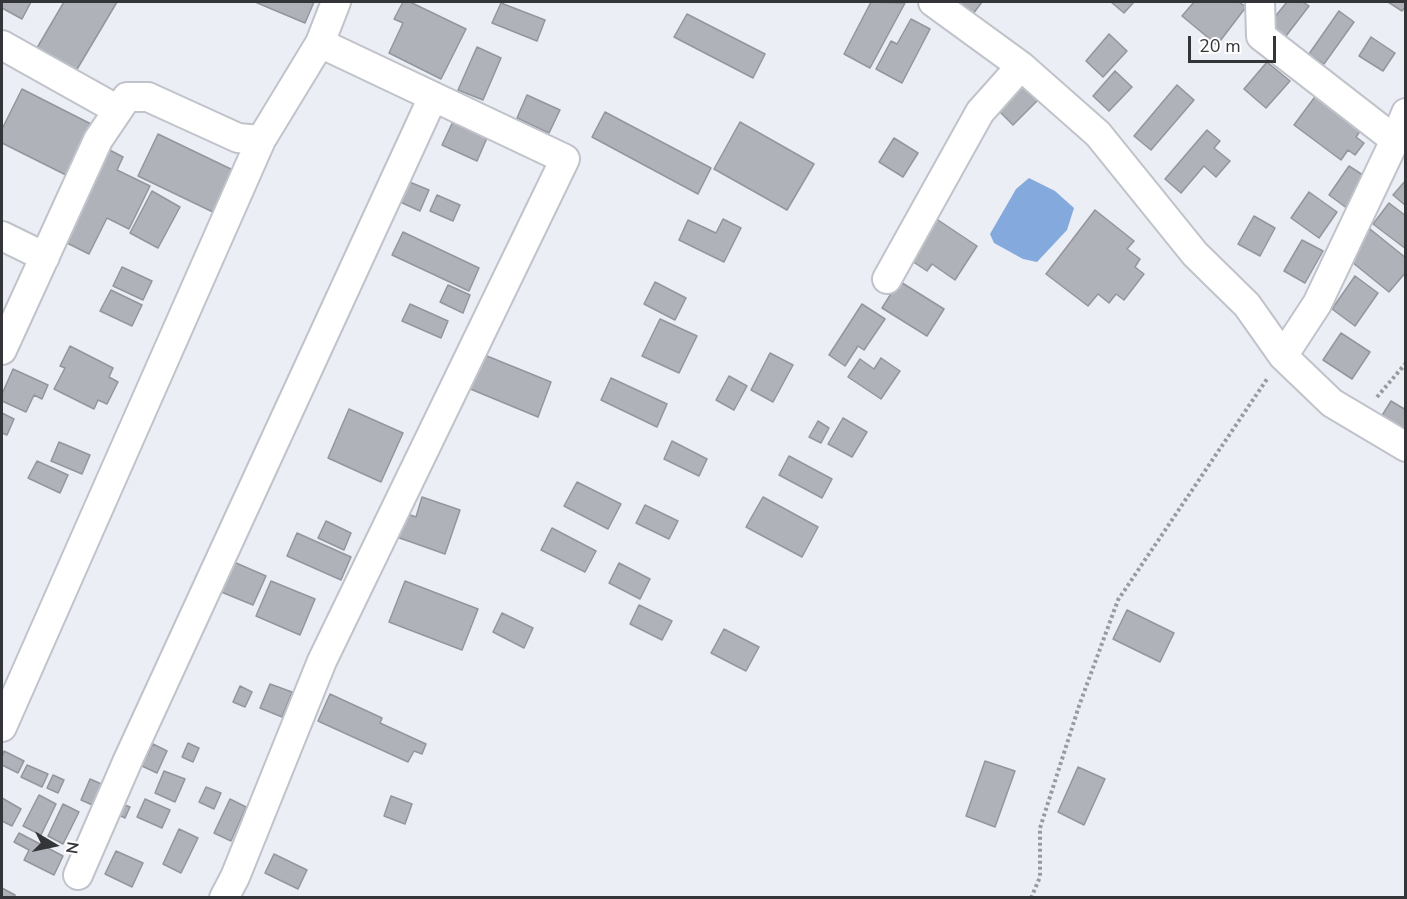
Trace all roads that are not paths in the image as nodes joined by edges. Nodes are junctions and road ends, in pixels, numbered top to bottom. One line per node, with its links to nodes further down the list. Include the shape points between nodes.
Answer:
1 (336, 2): 4 (street)
2 (933, 2): 6 (street)
3 (1260, 2): 11 (street, via 1261,36)
4 (320, 43): 7 (street); 10 (street)
5 (2, 45): 8 (street)
6 (1021, 66): 14 (street, via 980,112); 16 (street, via 1098,134 1195,254 1247,305)
7 (433, 97): 19 (street); 20 (street, via 565,159 321,661)
8 (118, 110): 10 (street, via 127,97 148,97 238,138); 13 (street, via 98,141)
9 (1406, 113): 11 (street)
10 (261, 140): 18 (street)
11 (1395, 140): 16 (street, via 1317,304)
12 (2, 236): 13 (street)
13 (45, 257): 15 (street)
14 (887, 279)
15 (2, 350)
16 (1283, 356): 17 (street, via 1332,403)
17 (1406, 447)
18 (2, 727)
19 (78, 875)
20 (224, 897)

